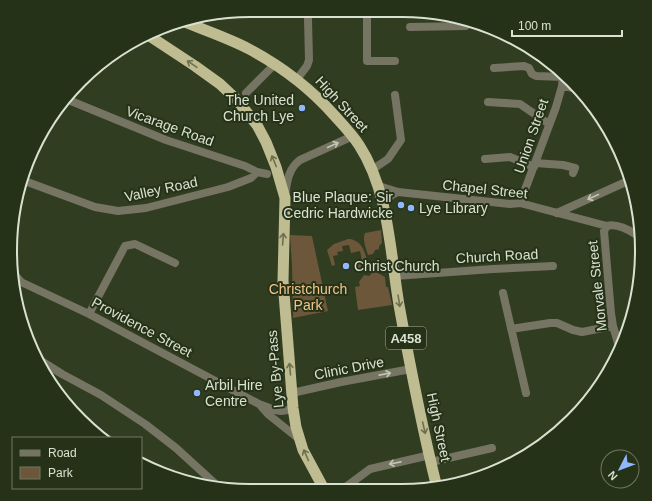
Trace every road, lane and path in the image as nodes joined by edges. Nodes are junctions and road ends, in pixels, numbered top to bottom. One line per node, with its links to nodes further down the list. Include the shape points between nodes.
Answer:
1 (367, 17): 7 (street, via 367,61)
2 (308, 19): 11 (street, via 309,60)
3 (191, 25): 8 (highway, High Street / A458, via 248,48)
4 (466, 26): 5 (street)
5 (410, 27)
6 (153, 38): 31 (highway, Lye By-Pass, one-way to 6, via 266,142 248,112 220,84)
7 (395, 61)
8 (275, 64): 11 (highway, High Street / A458); 15 (street)
9 (494, 68): 10 (street, via 524,66 536,76)
10 (556, 76)
11 (297, 79): 20 (highway, High Street / A458)
12 (562, 81): 13 (street, Union Street)
13 (562, 86): 14 (street); 19 (street, Union Street)
14 (569, 87)
15 (246, 93)
16 (395, 95): 23 (street, via 401,140 388,159)
17 (71, 101): 24 (street, Vicarage Road, via 166,140)
18 (488, 102): 19 (street, via 520,104)
19 (549, 124): 22 (street, Union Street)
20 (353, 136): 23 (highway, High Street / A458); 31 (street, one-way to 20, via 289,175 295,164)
21 (485, 159): 22 (street, via 510,157)
22 (535, 166): 25 (street, via 563,165 575,168); 32 (street, Union Street)
23 (373, 169): 29 (highway, High Street / A458)
24 (258, 172): 26 (street, Vicarage Road); 27 (street, Valley Road, via 251,178 228,187 146,208 118,211 95,207)
25 (573, 173)
26 (267, 174)
27 (27, 182)
28 (625, 182): 34 (street, one-way to 34)
29 (379, 186): 30 (street, Chapel Street); 33 (highway, High Street / A458)
30 (398, 192): 32 (street, Chapel Street); 33 (street)
31 (285, 198): 48 (highway, Lye By-Pass, one-way to 31, via 283,281)
32 (520, 203): 34 (street, Chapel Street)
33 (383, 204): 39 (highway, High Street / A458)
34 (557, 213): 35 (street, Chapel Street)
35 (607, 226): 36 (street, Chapel Street, via 612,225); 43 (street, Morvale Street, via 604,231)
36 (635, 235)
37 (175, 263): 42 (street, via 135,244 125,246)
38 (553, 266): 39 (street, Church Road)
39 (395, 276): 47 (highway, High Street / A458, one-way to 47)
40 (19, 279): 42 (street, Providence Street)
41 (503, 293): 44 (street)
42 (89, 314): 50 (street, Providence Street)
43 (613, 326): 44 (street, via 582,332 550,323); 45 (street, Morvale Street)
44 (511, 329): 49 (street)
45 (617, 340)
46 (46, 364): 55 (street, via 145,424)
47 (411, 369): 48 (street, Clinic Drive, one-way to 47); 54 (highway, High Street / A458, one-way to 54)
48 (292, 393): 51 (highway, Lye By-Pass)
49 (526, 393)
50 (259, 404): 51 (street, Providence Street, via 284,412); 52 (street, Providence Street)
51 (293, 408): 52 (highway, Lye By-Pass)
52 (299, 439): 57 (highway, Lye By-Pass, one-way to 52)
53 (492, 448): 54 (street)
54 (430, 458): 56 (highway, High Street / A458); 58 (street, one-way to 58, via 370,469)
55 (212, 481)
56 (435, 482)
57 (321, 484)
58 (350, 484)

